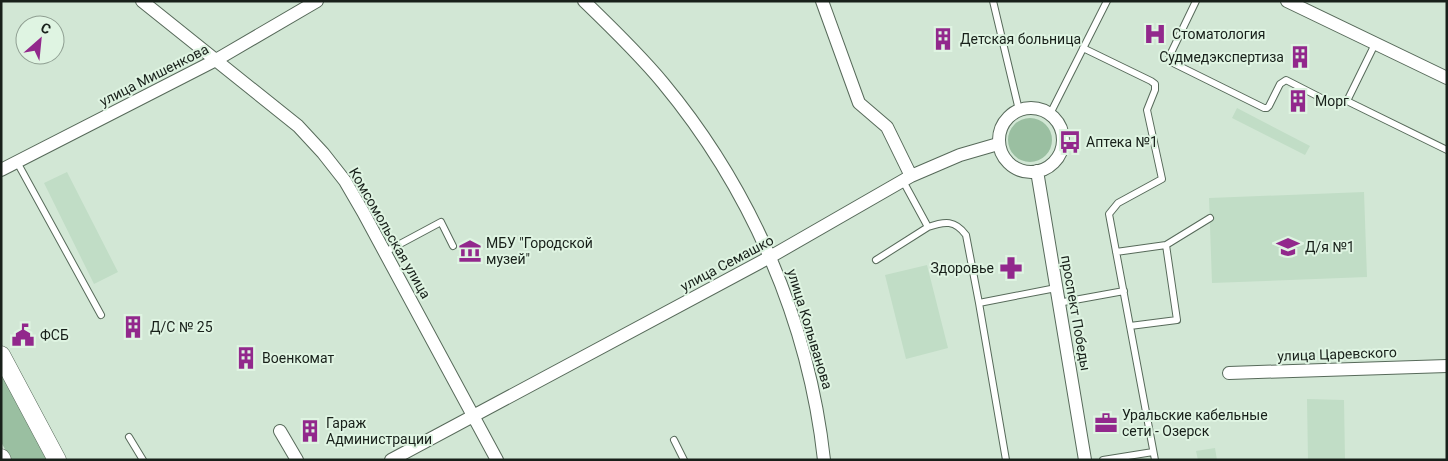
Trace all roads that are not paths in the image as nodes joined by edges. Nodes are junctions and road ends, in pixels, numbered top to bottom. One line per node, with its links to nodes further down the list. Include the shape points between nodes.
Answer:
1 (142, 1): 11 (street, Комсомольская улица)
2 (317, 1): 11 (street, улица Мишенкова)
3 (584, 1): 28 (street, улица Колыванова, via 663,83 701,132 734,186)
4 (822, 1): 21 (street, via 858,103 887,127)
5 (993, 1): 14 (lane)
6 (1106, 1): 10 (lane)
7 (1196, 1): 13 (lane, via 1170,55 1171,62 1264,108 1270,106 1280,84 1286,80 1331,103)
8 (1287, 1): 9 (street)
9 (1375, 44): 12 (street); 13 (lane)
10 (1084, 48): 15 (lane); 27 (lane, via 1155,84 1147,110 1162,179 1118,203 1110,214)
11 (216, 60): 18 (street, улица Мишенкова); 26 (street, Комсомольская улица, via 298,126 323,153 345,181)
12 (1446, 74)
13 (1347, 102): 17 (lane)
14 (1020, 110): 15 (street, via 1030,108); 16 (street, via 1003,124)
15 (1050, 114): 20 (street, via 1062,132 1062,147 1055,161)
16 (998, 144): 20 (street, via 1008,163 1016,169); 21 (street, улица Семашко, via 960,155)
17 (1447, 150)
18 (16, 162): 19 (street, улица Мишенкова); 34 (lane)
19 (1, 170)
20 (1037, 172): 30 (street, проспект Победы)
21 (907, 178): 23 (lane); 28 (street, улица Семашко)
22 (1210, 218): 24 (lane)
23 (928, 227): 29 (lane); 32 (lane, via 942,222 951,223 959,226 966,235)
24 (1166, 245): 27 (lane); 35 (lane, via 1177,320)
25 (454, 246): 26 (lane, via 442,222)
26 (385, 252): 39 (street, Комсомольская улица)
27 (1116, 252): 31 (lane)
28 (770, 257): 39 (street, улица Семашко); 50 (street, улица Колыванова, via 811,376)
29 (876, 260)
30 (1056, 288): 32 (lane); 33 (street, проспект Победы)
31 (1124, 291): 33 (lane); 35 (lane)
32 (979, 303): 51 (lane)
33 (1058, 303): 52 (street, проспект Победы)
34 (101, 315)
35 (1130, 326): 43 (lane)
36 (1, 355): 44 (street)
37 (1447, 366): 38 (street, улица Царевского)
38 (1229, 373)
39 (473, 416): 47 (street, улица Семашко); 48 (street, Комсомольская улица)
40 (280, 431): 46 (street)
41 (129, 437): 45 (lane)
42 (674, 440): 49 (lane)
43 (1154, 456): 53 (lane)
44 (57, 460)
45 (143, 460)
46 (297, 460)
47 (391, 460)
48 (497, 460)
49 (684, 460)
50 (824, 460)
51 (1006, 460)
52 (1085, 460)
53 (1103, 460)

